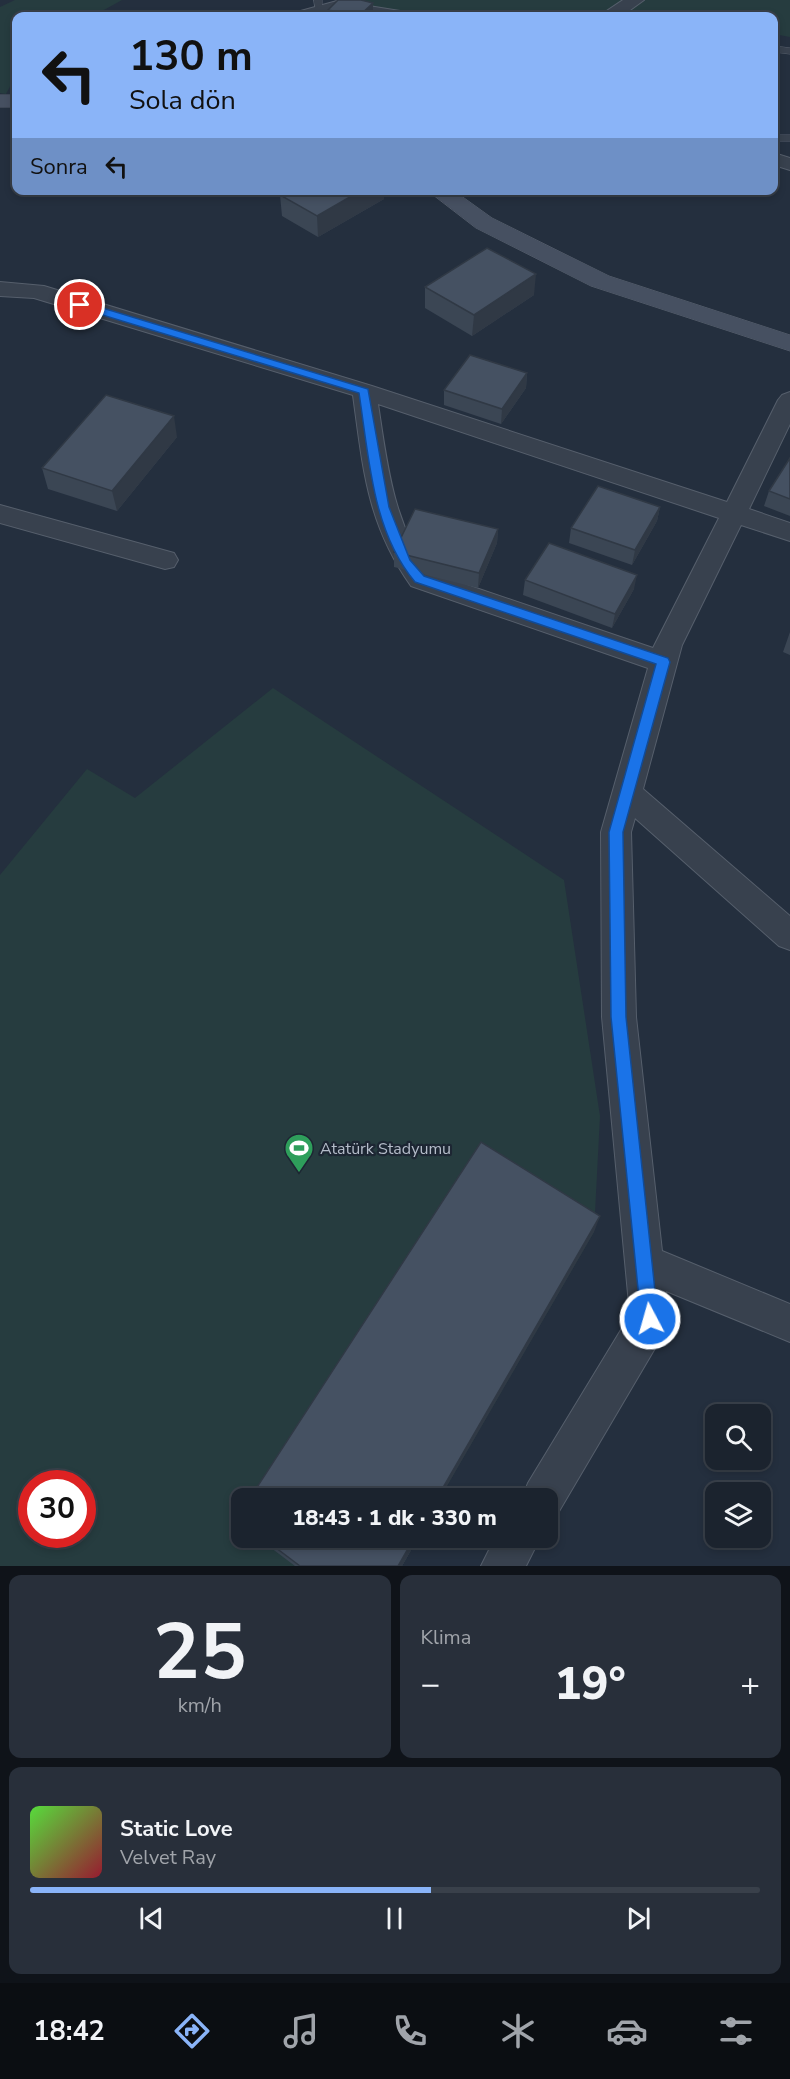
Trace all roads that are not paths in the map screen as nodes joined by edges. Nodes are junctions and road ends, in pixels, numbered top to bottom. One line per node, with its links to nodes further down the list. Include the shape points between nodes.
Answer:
1 (635, 0): 4 (street)
2 (314, 9): 3 (street, via 337,6)
3 (375, 12)
4 (617, 12)
5 (451, 195): 7 (main road, via 484,223 600,281)
6 (0, 289): 8 (street, via 36,291)
7 (790, 343)
8 (364, 391): 11 (street); 14 (street, via 383,507 405,562 420,579)
9 (790, 400): 11 (street)
10 (0, 514): 13 (street)
11 (735, 514): 12 (street); 14 (street)
12 (790, 532)
13 (165, 560)
14 (663, 662): 15 (street)
15 (627, 793): 16 (street); 17 (street, via 616,832 619,1017)
16 (790, 936)
17 (644, 1263): 18 (street); 19 (street, via 650,1319)
18 (790, 1323)
19 (549, 1488)
20 (513, 1548): 21 (street)
21 (502, 1566)

